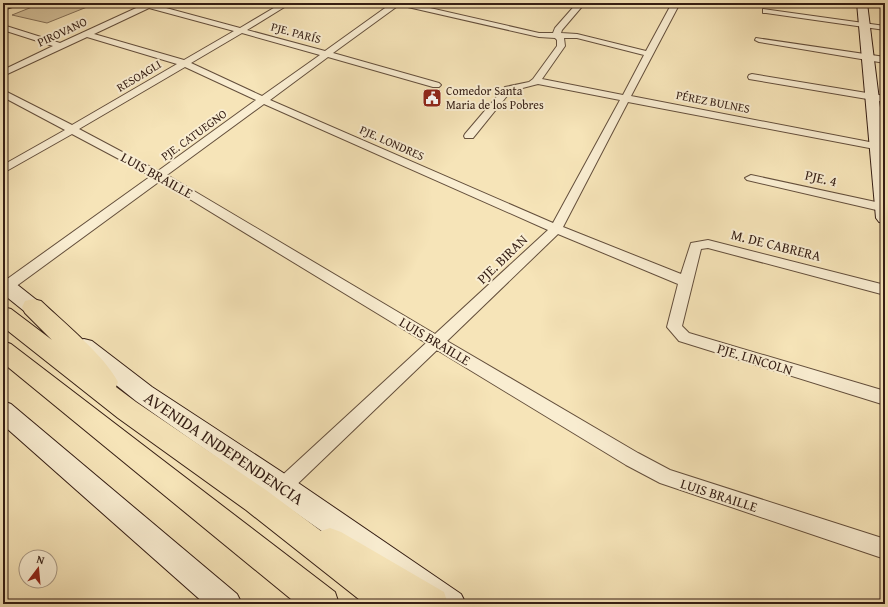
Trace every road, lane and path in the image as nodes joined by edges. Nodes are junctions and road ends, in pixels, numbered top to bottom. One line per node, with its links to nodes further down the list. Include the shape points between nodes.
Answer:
1 (14, 3): 8 (main road)
2 (287, 3): 13 (street, RESOAGLI)
3 (397, 3): 15 (street, via 539,35); 18 (street, PJE. CATUEGNO)
4 (581, 3): 15 (street, via 558,30)
5 (676, 3): 19 (street, PJE. BIRAN)
6 (862, 3): 10 (main road)
7 (151, 4): 13 (street, PJE. PARÍS); 14 (street, PIROVANO)
8 (3, 7)
9 (766, 11): 10 (street)
10 (864, 25): 12 (street); 20 (main road)
11 (3, 27): 17 (street)
12 (885, 28)
13 (240, 30): 18 (street, PJE. PARÍS); 22 (street, RESOAGLI)
14 (87, 34): 17 (street, PIROVANO); 22 (street, PJE. LONDRES)
15 (557, 35): 19 (street, via 577,36); 25 (street, via 561,40 561,46)
16 (759, 40): 20 (street)
17 (60, 46): 23 (street, PIROVANO)
18 (327, 54): 26 (street, PJE. PARÍS); 30 (street, PJE. CATUEGNO)
19 (649, 54): 28 (street, PJE. BIRAN)
20 (868, 58): 21 (street); 29 (main road)
21 (885, 60)
22 (184, 63): 30 (street, PJE. LONDRES); 31 (street, RESOAGLI)
23 (3, 73)
24 (752, 77): 29 (street)
25 (536, 80): 28 (street, PÉREZ BULNES); 32 (street, via 532,84 508,89)
26 (436, 86)
27 (3, 93): 31 (street, LUIS BRAILLE)
28 (626, 98): 33 (street, PÉREZ BULNES); 38 (street, PJE. BIRAN)
29 (878, 98): 33 (main road)
30 (263, 100): 35 (street, PJE. CATUEGNO); 38 (street, PJE. LONDRES)
31 (74, 129): 34 (street, RESOAGLI); 35 (street, LUIS BRAILLE)
32 (469, 136)
33 (881, 148): 37 (main road)
34 (3, 170)
35 (160, 176): 40 (street, PJE. CATUEGNO); 44 (street, LUIS BRAILLE)
36 (751, 178): 37 (street, PJE. 4)
37 (885, 211)
38 (556, 229): 39 (street, PJE. LONDRES); 44 (street, PJE. BIRAN)
39 (685, 281): 41 (street, M. DE CABRERA, via 695,246 708,244); 46 (street, PJE. LINCOLN, via 674,327 684,337)
40 (5, 286): 42 (main road, AVENIDA INDEPENDENCIA)
41 (885, 290)
42 (33, 307): 47 (highway, via 90,363); 49 (main road, AVENIDA INDEPENDENCIA, via 144,394)
43 (3, 315): 47 (highway, AVENIDA INDEPENDENCIA)
44 (438, 342): 49 (street, PJE. BIRAN); 52 (street, LUIS BRAILLE, via 666,477)
45 (3, 350): 51 (highway)
46 (885, 398)
47 (127, 410): 50 (highway, AVENIDA INDEPENDENCIA)
48 (3, 411): 53 (main road)
49 (282, 487): 58 (main road, AVENIDA INDEPENDENCIA)
50 (256, 500): 56 (highway, AVENIDA INDEPENDENCIA); 57 (highway)
51 (240, 536): 54 (highway); 55 (highway)
52 (885, 549)
53 (227, 604)
54 (301, 604)
55 (324, 604)
56 (391, 604)
57 (432, 604)
58 (451, 604)

